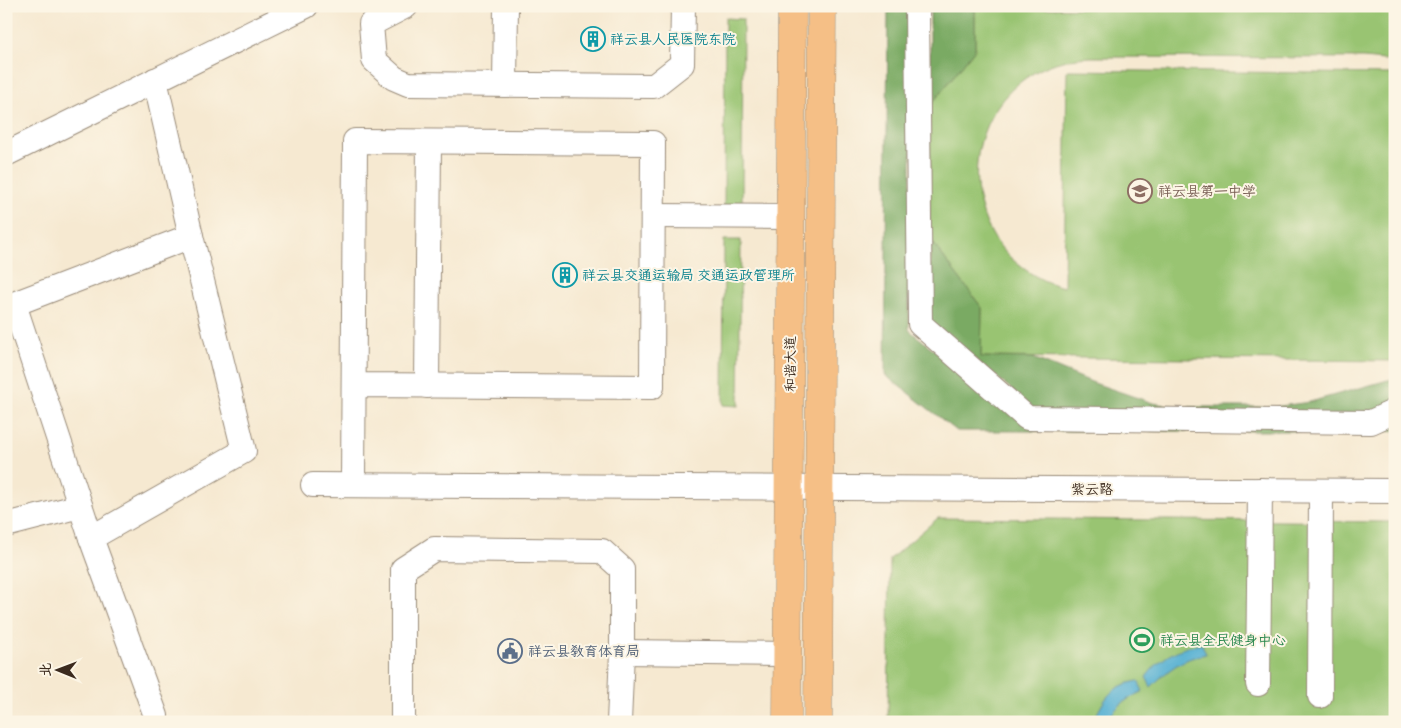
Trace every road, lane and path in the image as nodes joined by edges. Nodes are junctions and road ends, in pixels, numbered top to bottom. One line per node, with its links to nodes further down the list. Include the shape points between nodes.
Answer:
1 (306, 6): 8 (street)
2 (406, 6): 9 (street, via 371,24 374,60 394,78 408,84)
3 (506, 6): 9 (street)
4 (683, 6): 9 (street, via 682,64 654,86)
5 (792, 6): 13 (main road, 和谐大道)
6 (822, 6): 22 (main road)
7 (917, 6): 18 (street, via 920,324 1027,418 1371,422)
8 (156, 80): 11 (street); 14 (street)
9 (505, 85)
10 (429, 142): 12 (street, via 653,143); 16 (street, via 355,141); 17 (street)
11 (6, 154)
12 (653, 216): 13 (street); 17 (street, via 652,387)
13 (791, 217): 21 (main road, 和谐大道)
14 (191, 236): 15 (street); 28 (street, via 244,451)
15 (10, 306): 26 (street)
16 (354, 386): 17 (street); 20 (street)
17 (427, 386)
18 (1395, 411)
19 (314, 485): 20 (street, 紫云路)
20 (353, 485): 21 (street, 紫云路)
21 (790, 487): 22 (street, 紫云路); 30 (main road, 和谐大道)
22 (819, 488): 23 (street, 紫云路); 37 (main road)
23 (1260, 490): 24 (street, 紫云路); 31 (street)
24 (1321, 491): 25 (street, 紫云路); 32 (street)
25 (1395, 491)
26 (80, 506): 27 (street); 28 (street)
27 (6, 525)
28 (91, 538): 33 (street)
29 (622, 652): 30 (street); 34 (street, via 622,569 602,551 434,549 403,569); 35 (street)
30 (787, 654): 36 (main road, 和谐大道)
31 (1258, 684)
32 (1320, 696)
33 (156, 716)
34 (403, 722)
35 (619, 722)
36 (787, 722)
37 (818, 722)

